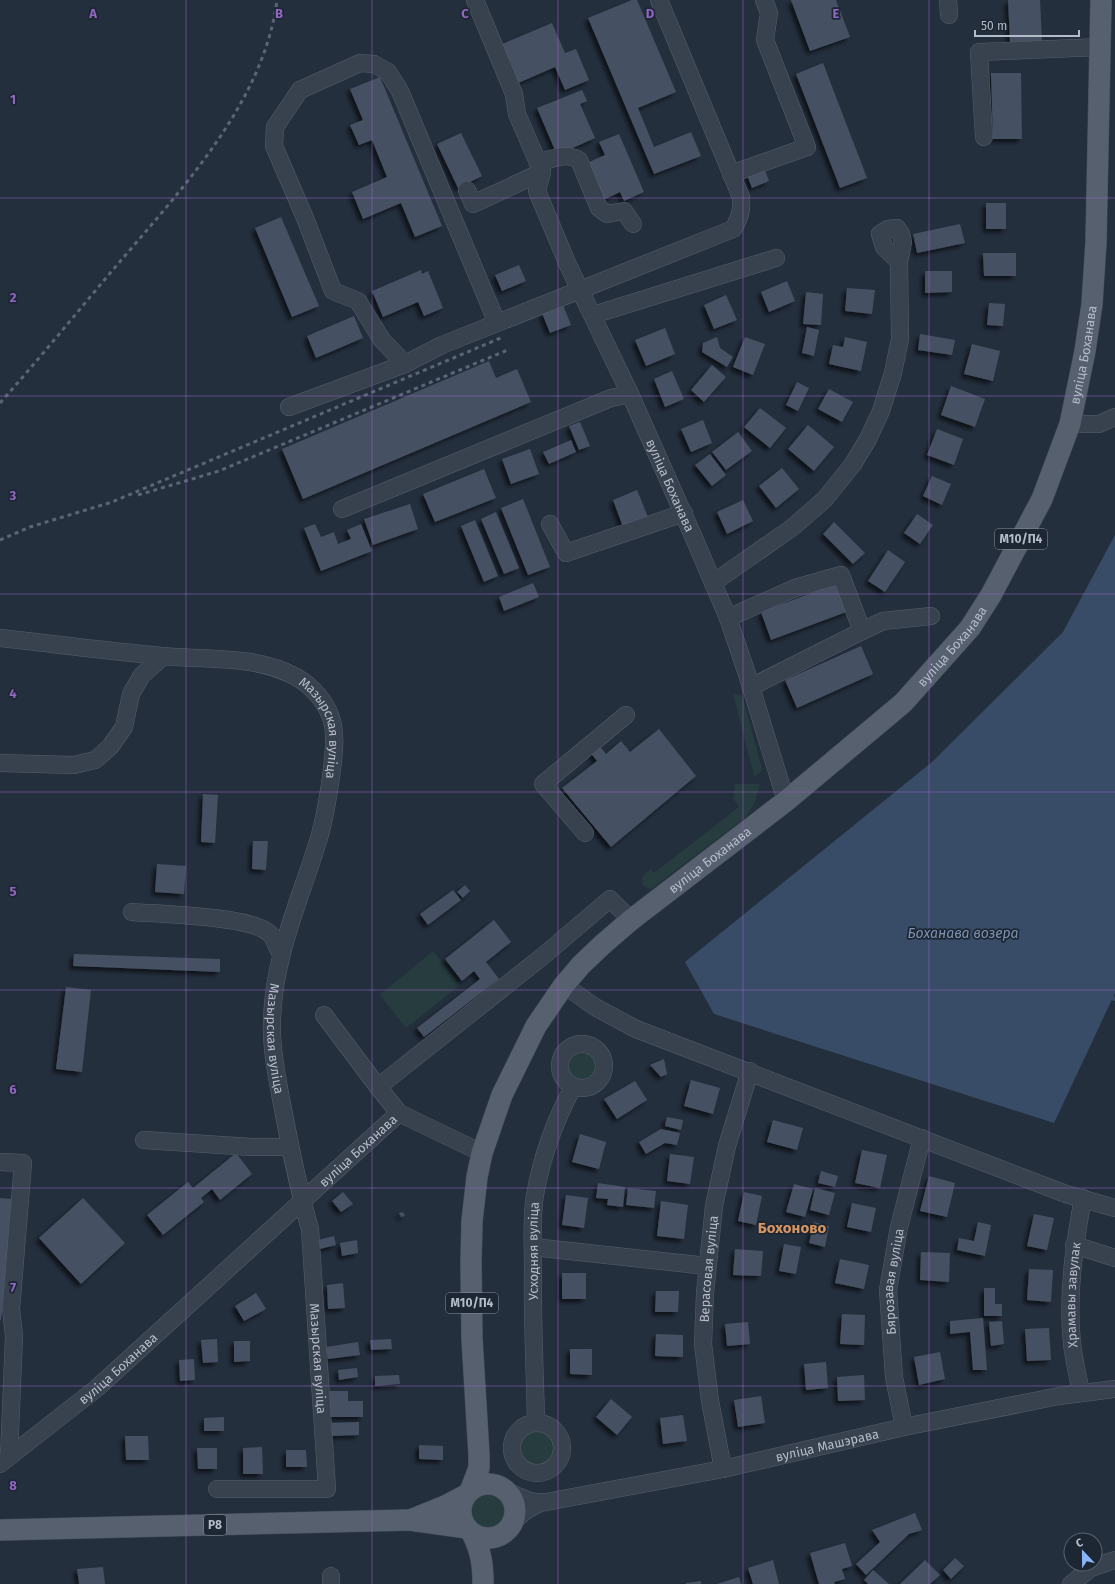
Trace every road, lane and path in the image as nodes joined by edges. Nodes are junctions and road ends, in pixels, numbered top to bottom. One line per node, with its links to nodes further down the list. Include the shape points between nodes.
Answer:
1 (475, 0): 7 (street, via 514,94 517,114)
2 (659, 0): 8 (street)
3 (764, 0): 8 (street, via 769,13 765,40 807,147)
4 (1101, 0): 5 (main road, вуліца Боханава / М10/П4)
5 (1100, 47): 6 (street, via 979,52); 20 (main road, вуліца Боханава / М10/П4, via 1096,242 1092,304)
6 (984, 136)
7 (540, 168): 9 (street, via 473,204); 10 (street, via 560,156 572,156 579,160 599,208 607,214 624,211); 13 (street, вуліца Боханава, via 537,191)
8 (731, 174): 13 (street, via 741,197 742,208 733,229)
9 (467, 190)
10 (633, 224)
11 (776, 258): 14 (street)
12 (899, 262): 24 (street, via 900,338 886,396 868,439 853,464 825,499 793,527)
13 (580, 290): 14 (street, вуліца Боханава); 15 (street)
14 (593, 315): 17 (street, вуліца Боханава)
15 (497, 323): 16 (street, via 442,345); 16 (street, via 400,91 388,72 374,64 360,63 300,90 275,127 274,146 333,291 358,301 382,340)
16 (405, 364): 18 (street)
17 (630, 394): 21 (street, via 612,398); 22 (street, вуліца Боханава)
18 (288, 407)
19 (1115, 417): 20 (street, via 1099,424)
20 (1070, 424): 33 (main road, вуліца Боханава / М10/П4, via 1042,499 991,595 970,628 903,703)
21 (342, 509)
22 (684, 513): 23 (street, via 566,553); 24 (street, вуліца Боханава)
23 (550, 524)
24 (713, 583): 26 (street, вуліца Боханава)
25 (931, 616): 27 (street, via 883,621)
26 (728, 618): 27 (street, via 795,588 841,575); 30 (street, вуліца Боханава)
27 (862, 631): 30 (street)
28 (0, 638): 29 (street, Мазырская вуліца)
29 (164, 656): 32 (street, via 142,675 131,694 124,727 110,747 95,760 74,765); 37 (street, Мазырская вуліца, via 228,660 266,665 284,671 313,689 333,723 335,742 326,808 319,838)
30 (751, 686): 33 (street, вуліца Боханава)
31 (626, 715): 34 (street, via 543,784)
32 (0, 763)
33 (786, 801): 36 (main road, вуліца Боханава / М10/П4)
34 (585, 833)
35 (132, 912): 37 (street, via 238,921 256,925 269,933)
36 (630, 920): 38 (main road, вуліца Боханава / М10/П4, via 602,944); 41 (street, via 610,899 543,956)
37 (281, 954): 46 (street, Мазырская вуліца, via 272,1022 276,1068)
38 (564, 985): 40 (street, via 636,1029); 47 (main road, вуліца Боханава / М10/П4, via 536,1026 518,1060 502,1095)
39 (324, 1015): 41 (street)
40 (750, 1071): 44 (street); 55 (street, Верасовая вуліца, via 727,1146 715,1198)
41 (378, 1087): 43 (street)
42 (573, 1087): 53 (street, Усходняя вуліца, via 560,1111 542,1164 535,1197)
43 (399, 1113): 47 (street, вуліца Боханава); 50 (street, вуліца Боханава)
44 (922, 1138): 49 (street, via 1066,1194); 59 (street, Бярозавая вуліца, via 899,1227 888,1290 894,1377)
45 (144, 1140): 46 (street)
46 (290, 1147): 50 (street, Мазырская вуліца)
47 (482, 1153): 60 (main road, М10/П4, via 472,1221 471,1262 472,1339)
48 (0, 1162): 61 (street, via 23,1163 11,1309 14,1336)
49 (1083, 1198): 51 (street); 52 (street, Храмавы завулак)
50 (302, 1202): 61 (street, вуліца Боханава, via 97,1388); 63 (street, Мазырская вуліца, via 310,1229 327,1489)
51 (1115, 1208)
52 (1074, 1245): 54 (street); 57 (street, Храмавы завулак, via 1070,1294 1072,1345)
53 (533, 1247): 55 (street); 58 (street, Усходняя вуліца, via 532,1309)
54 (1115, 1258)
55 (707, 1266): 62 (street, Верасовая вуліца, via 703,1344 710,1401)
56 (1115, 1389): 57 (street, вуліца Машэрава)
57 (1081, 1393): 59 (street, вуліца Машэрава)
58 (536, 1422)
59 (904, 1427): 62 (street, вуліца Машэрава)
60 (479, 1454): 64 (main road); 65 (main road, М10/П4, via 479,1468)
61 (4, 1460)
62 (723, 1469): 66 (street, вуліца Машэрава)
63 (217, 1488)
64 (504, 1489): 65 (main road, via 494,1484 485,1484); 66 (street, вуліца Машэрава); 68 (main road, via 515,1506 515,1514)
65 (469, 1492): 67 (main road, Р8, via 445,1506); 70 (main road, М10/П4, via 461,1508 463,1522)
66 (540, 1503): 68 (street, вуліца Машэрава, via 525,1510)
67 (410, 1520): 69 (main road, Р8); 70 (main road, Р8)
68 (507, 1528): 70 (main road, via 490,1538 480,1537); 72 (main road, via 486,1552)
69 (10, 1530)
70 (470, 1530): 72 (main road, via 480,1552)
71 (1115, 1560): 73 (street, via 1091,1568)
72 (483, 1575)
73 (1071, 1584)

